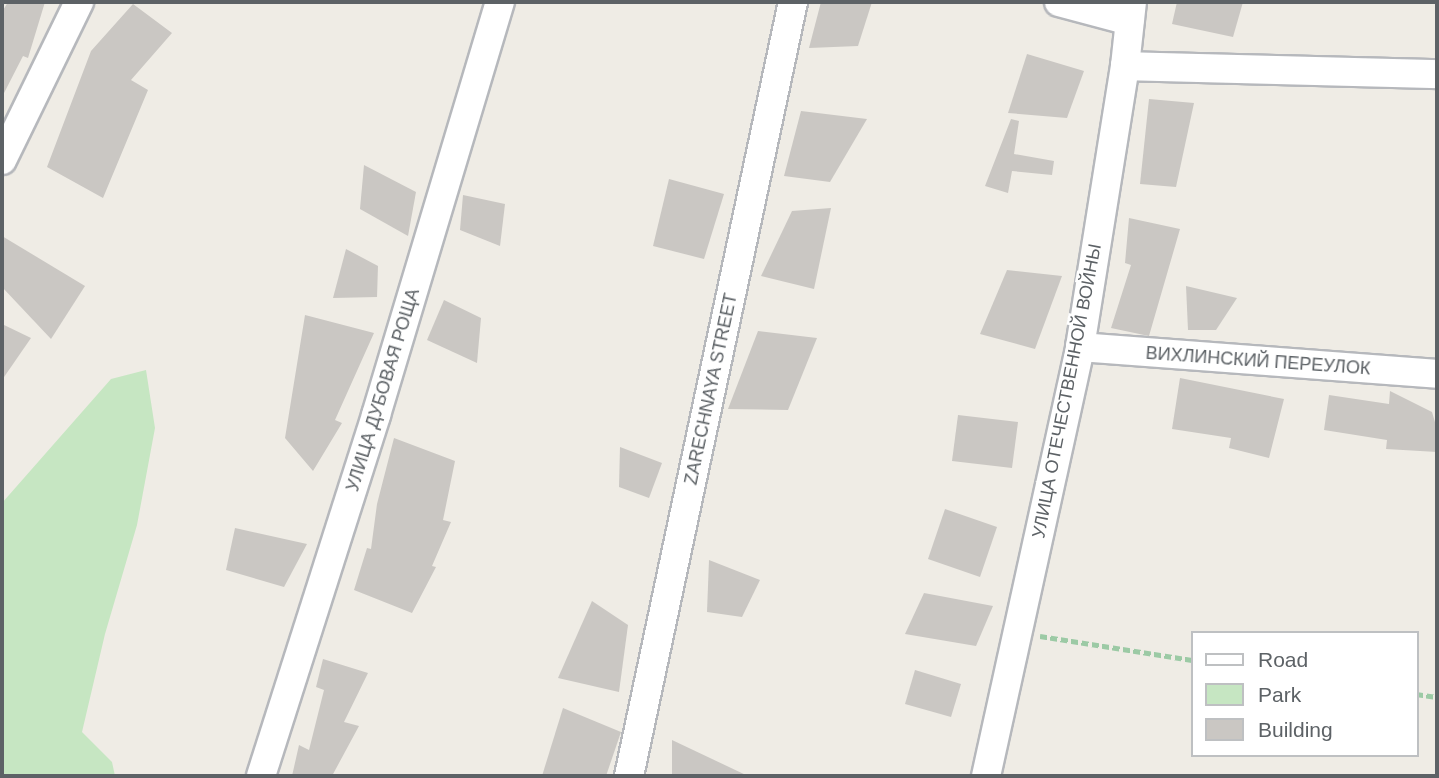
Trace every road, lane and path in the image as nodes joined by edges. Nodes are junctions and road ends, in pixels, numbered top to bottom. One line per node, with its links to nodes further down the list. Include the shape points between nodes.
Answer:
1 (79, 2): 8 (street)
2 (500, 2): 15 (street, УЛИЦА ДУБОВАЯ РОЩА)
3 (793, 2): 16 (street, ZARECHNAYA STREET)
4 (1059, 2): 5 (street)
5 (1131, 11): 6 (street, УЛИЦА ОТЕЧЕСТВЕННОЙ ВОЙНЫ)
6 (1125, 66): 7 (street); 9 (street, УЛИЦА ОТЕЧЕСТВЕННОЙ ВОЙНЫ)
7 (1437, 74)
8 (2, 160)
9 (1080, 348): 10 (street, ВИХЛИНСКИЙ ПЕРЕУЛОК); 11 (street, УЛИЦА ОТЕЧЕСТВЕННОЙ ВОЙНЫ)
10 (1437, 374)
11 (1019, 633): 12 (path); 17 (street, УЛИЦА ОТЕЧЕСТВЕННОЙ ВОЙНЫ)
12 (1190, 660)
13 (1418, 694): 14 (path)
14 (1437, 697)
15 (261, 776)
16 (629, 776)
17 (986, 776)

